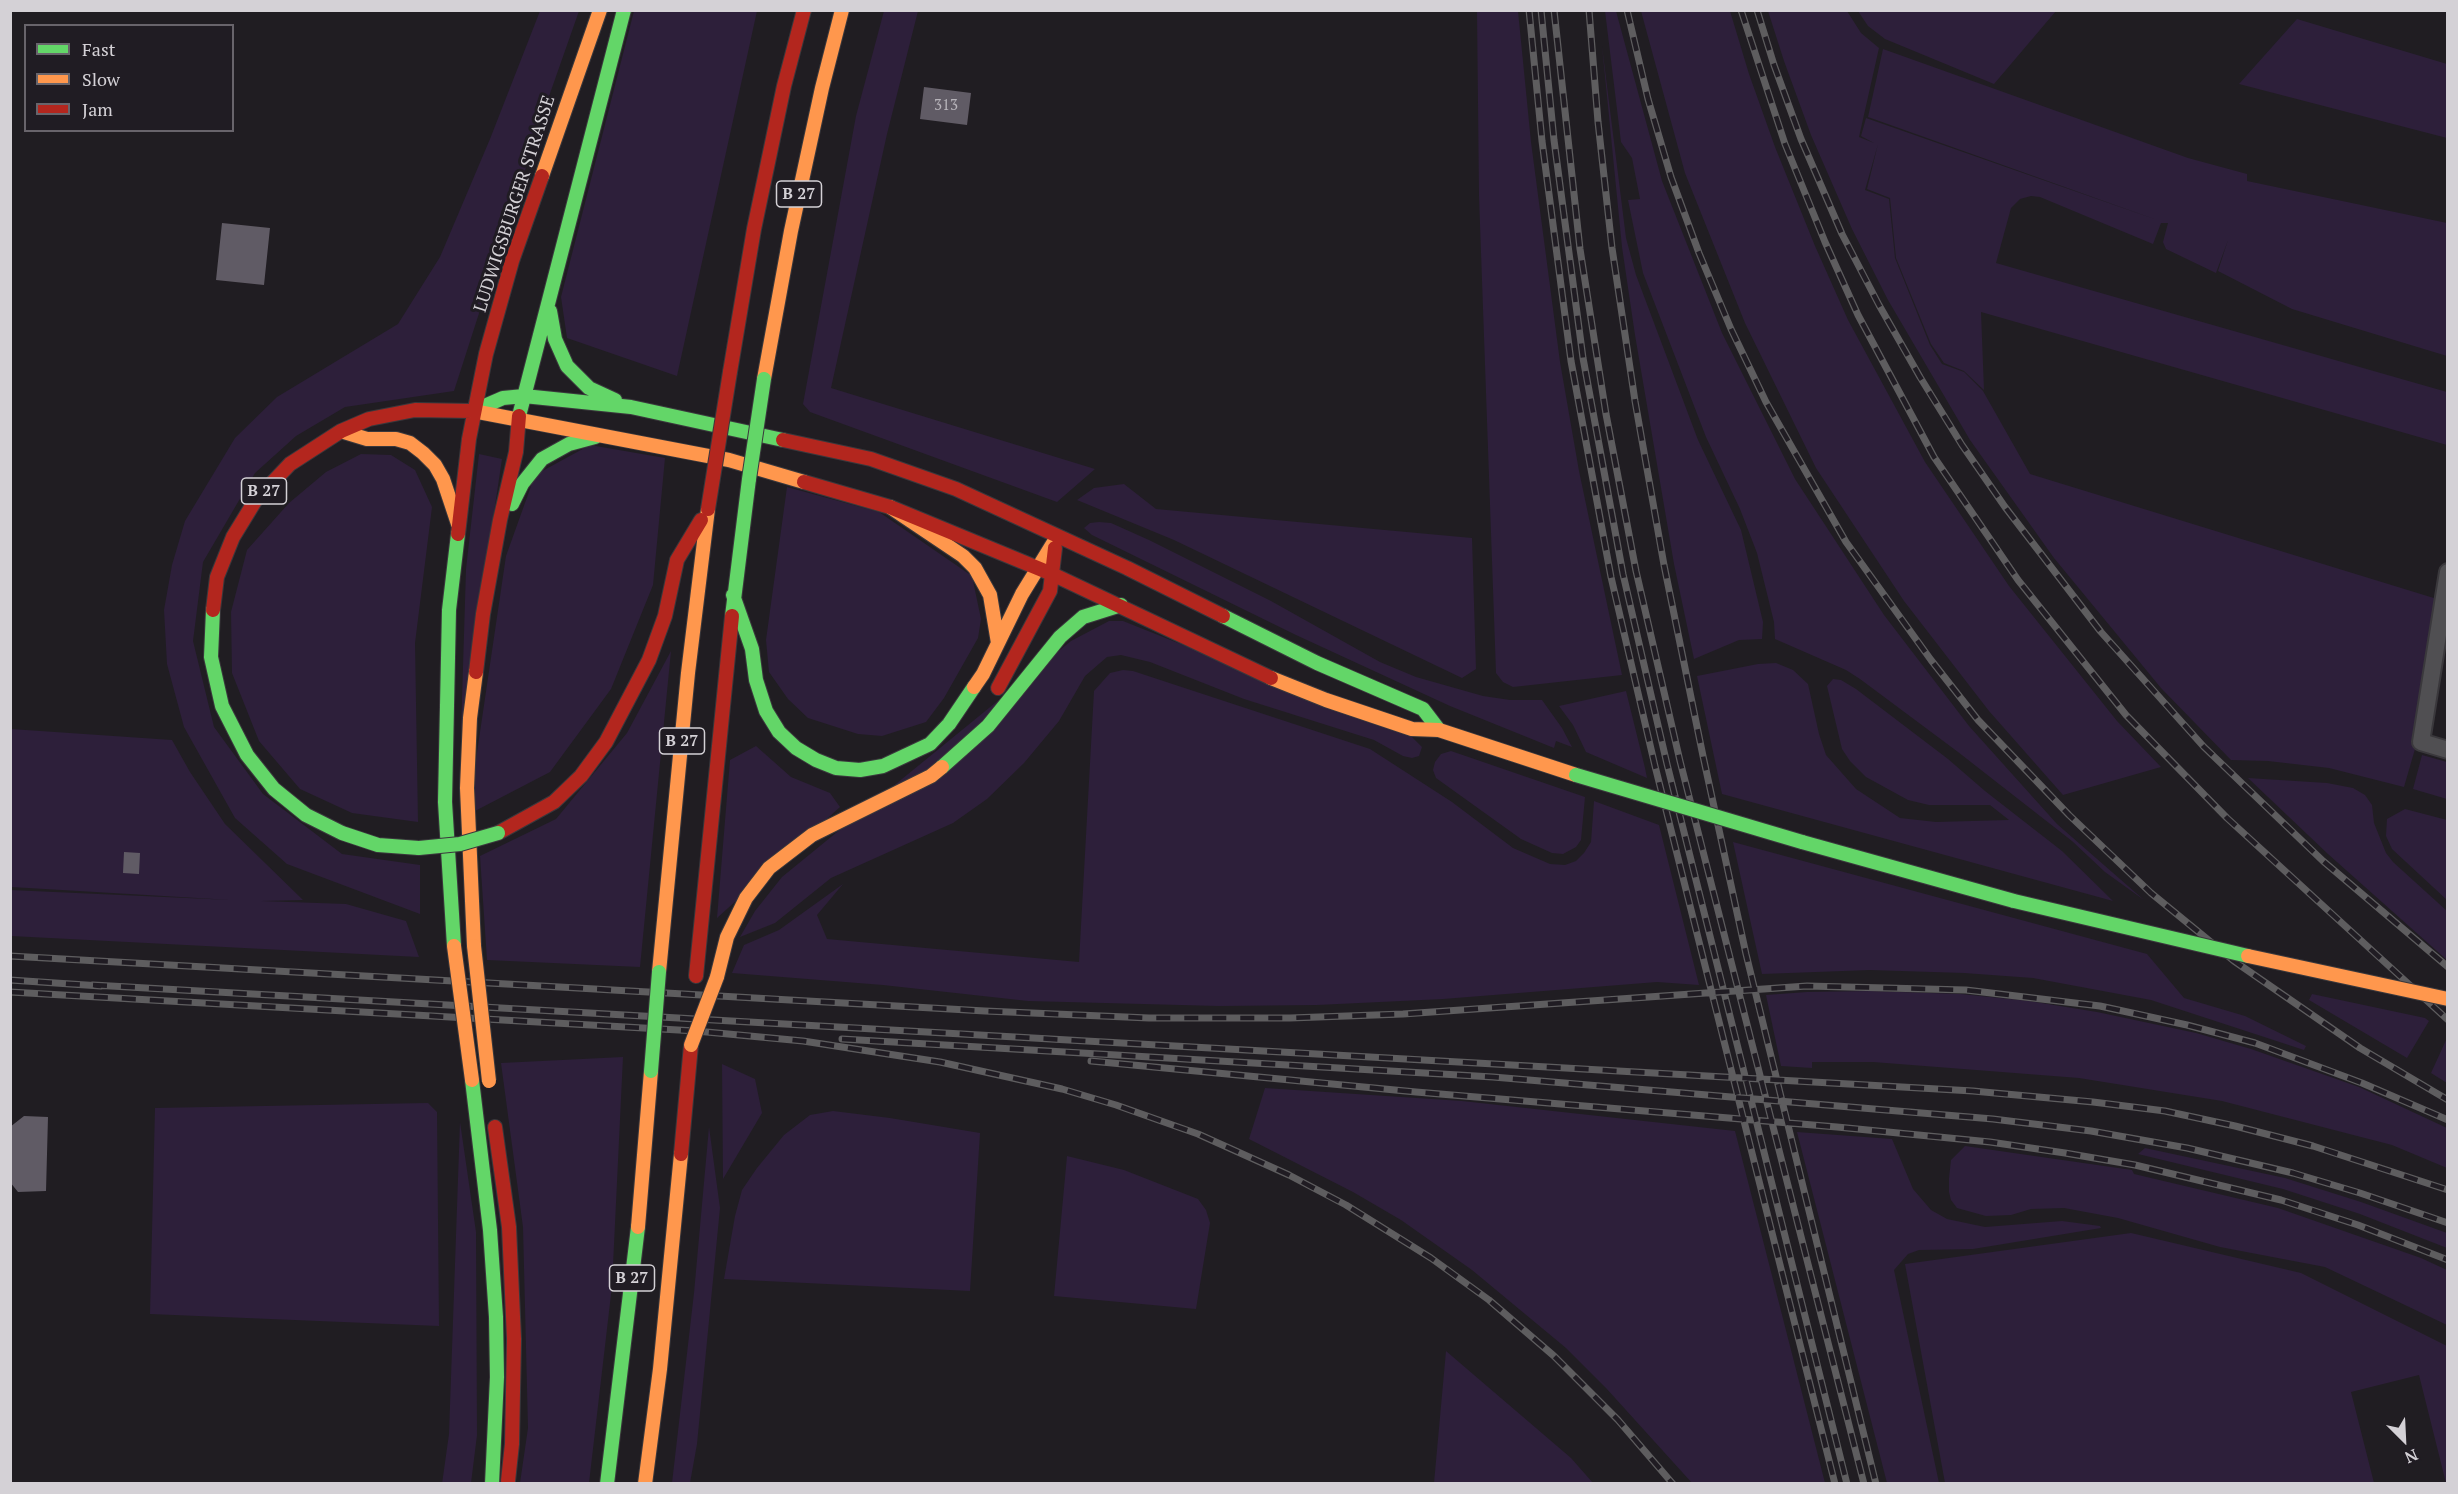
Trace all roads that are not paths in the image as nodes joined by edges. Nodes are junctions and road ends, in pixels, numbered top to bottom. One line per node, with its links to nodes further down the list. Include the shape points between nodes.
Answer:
1 (600, 10): 8 (main road, LUDWIGSBURGER STRASSE, via 512,261)
2 (624, 10): 5 (main road)
3 (804, 10): 13 (main road, B 27, bridge, via 754,229)
4 (842, 10): 20 (main road, B 27, bridge, via 794,220 764,379)
5 (548, 301): 6 (main road); 7 (main road, via 555,339 571,372 589,388)
6 (524, 396): 7 (main road); 8 (main road, via 502,398); 9 (main road)
7 (631, 407): 16 (main road, via 871,459 956,489)
8 (473, 411): 9 (main road); 10 (main road, B 27, via 415,410 369,419); 15 (main road, LUDWIGSBURGER STRASSE)
9 (518, 421): 11 (main road); 14 (main road, via 516,452)
10 (341, 431): 13 (main road, B 27, bridge, via 283,471 255,501 233,537 217,577 210,649 215,682 232,728 274,789 306,815 378,845 419,848 460,844 498,833 554,802 581,776 606,742 649,660 665,616 677,560); 15 (main road, via 367,439 396,439 423,453 443,479)
11 (597, 436): 12 (main road, via 729,460); 14 (main road, via 569,444 542,459)
12 (890, 507): 17 (main road); 23 (main road, via 975,568 990,595)
13 (708, 509): 33 (main road, B 27, bridge, via 688,674 638,1224)
14 (500, 520): 29 (main road, bridge, via 470,718 467,788 474,946)
15 (458, 524): 31 (main road, LUDWIGSBURGER STRASSE, bridge, via 449,610 444,802 454,946 490,1230 496,1317)
16 (1057, 537): 17 (main road, B 27); 19 (main road, B 27); 24 (main road, via 1423,709)
17 (1037, 567): 19 (main road); 23 (main road, B 27)
18 (2448, 572): 22 (street)
19 (1052, 574): 21 (main road); 26 (main road, B 27, via 1050,591 1038,615)
20 (733, 595): 23 (main road, B 27, via 752,649 766,711 779,732 796,748 836,768 860,770 883,766 930,744 968,698); 28 (main road, B 27, bridge)
21 (1121, 605): 24 (main road, via 1251,670 1326,700 1412,729); 26 (main road, B 27, via 1083,617 1060,637 988,726)
22 (2444, 616): 25 (street, via 2421,742)
23 (998, 643)
24 (1439, 730): 27 (main road, bridge, via 1576,775 2014,901 2199,946)
25 (2448, 750)
26 (958, 753): 28 (main road, B 27, bridge, via 931,776 812,835 769,868 746,898 727,936 717,978)
27 (2448, 999)
28 (691, 1045): 34 (main road, B 27)
29 (489, 1087)
30 (493, 1115): 32 (main road, via 508,1227 514,1339)
31 (492, 1484)
32 (508, 1484)
33 (607, 1484)
34 (645, 1484)

